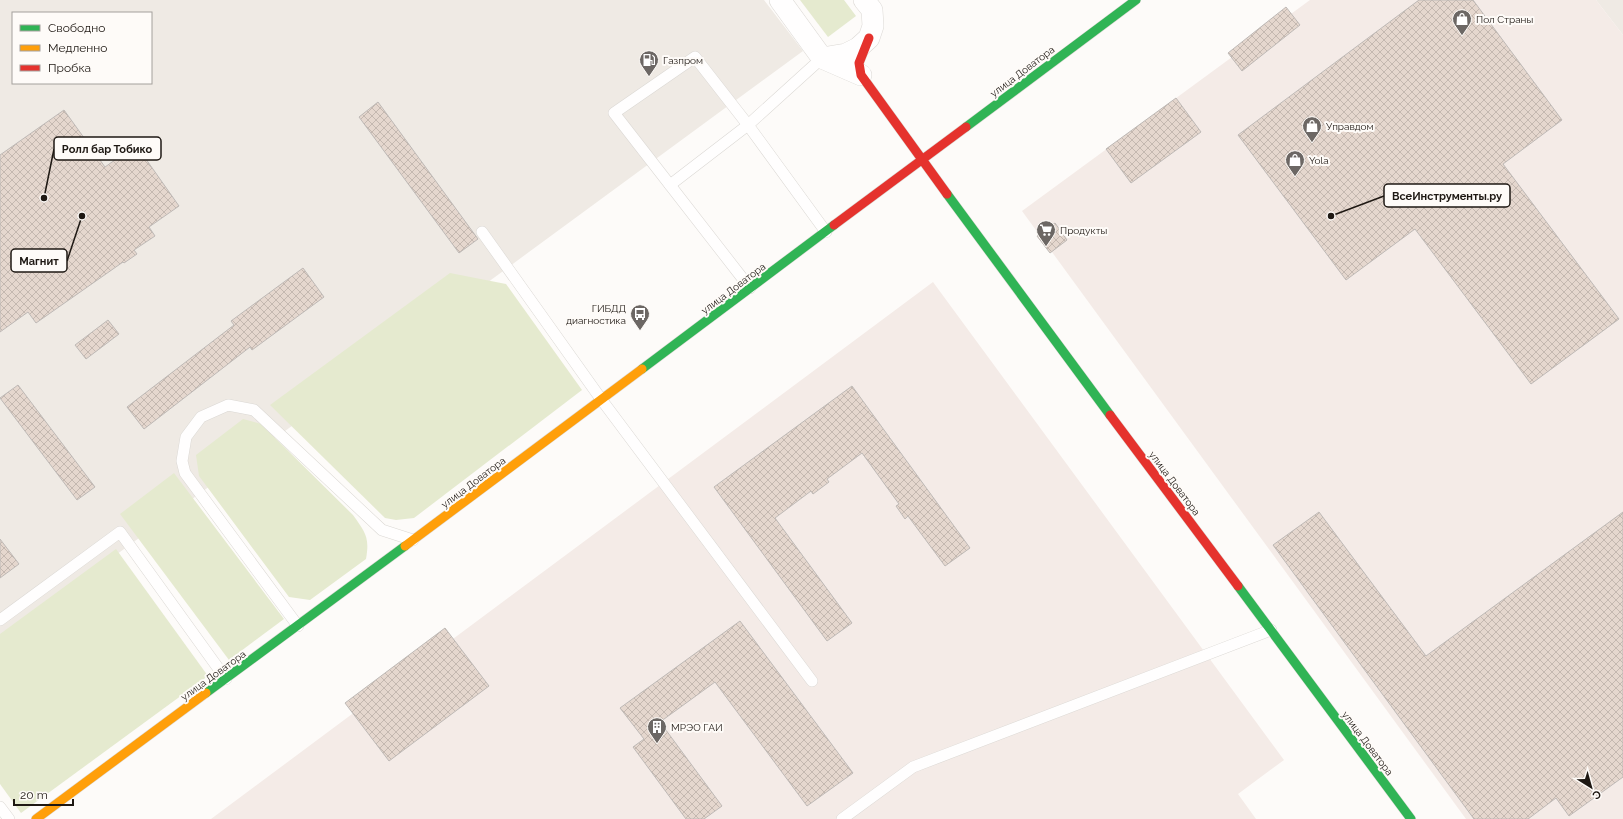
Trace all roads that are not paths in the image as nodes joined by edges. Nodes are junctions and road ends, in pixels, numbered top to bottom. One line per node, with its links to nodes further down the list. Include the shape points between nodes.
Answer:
1 (780, 0): 5 (street)
2 (1136, 0): 8 (street, улица Доватора)
3 (868, 5): 4 (street, via 873,26)
4 (869, 38): 5 (street, via 846,54); 6 (street, via 859,63)
5 (822, 58): 6 (street); 7 (lane)
6 (861, 75): 8 (street)
7 (748, 125): 9 (lane); 9 (lane, via 695,57 614,114); 11 (lane)
8 (922, 160): 11 (street, улица Доватора); 17 (street, улица Доватора)
9 (670, 185): 12 (lane)
10 (482, 232): 13 (lane)
11 (826, 232): 12 (street, улица Доватора)
12 (750, 288): 13 (street, улица Доватора)
13 (601, 399): 14 (street, улица Доватора); 19 (lane)
14 (414, 540): 16 (street, улица Доватора); 16 (lane, via 382,530 254,410 228,405 201,417 186,437 182,461 185,472)
15 (0, 620): 18 (lane, via 120,532)
16 (298, 626): 18 (street, улица Доватора)
17 (1271, 630): 23 (lane, via 913,767); 24 (street, улица Доватора)
18 (226, 679): 22 (street, улица Доватора)
19 (812, 681)
20 (0, 807): 21 (lane)
21 (9, 819)
22 (36, 819)
23 (842, 819)
24 (1411, 819)

